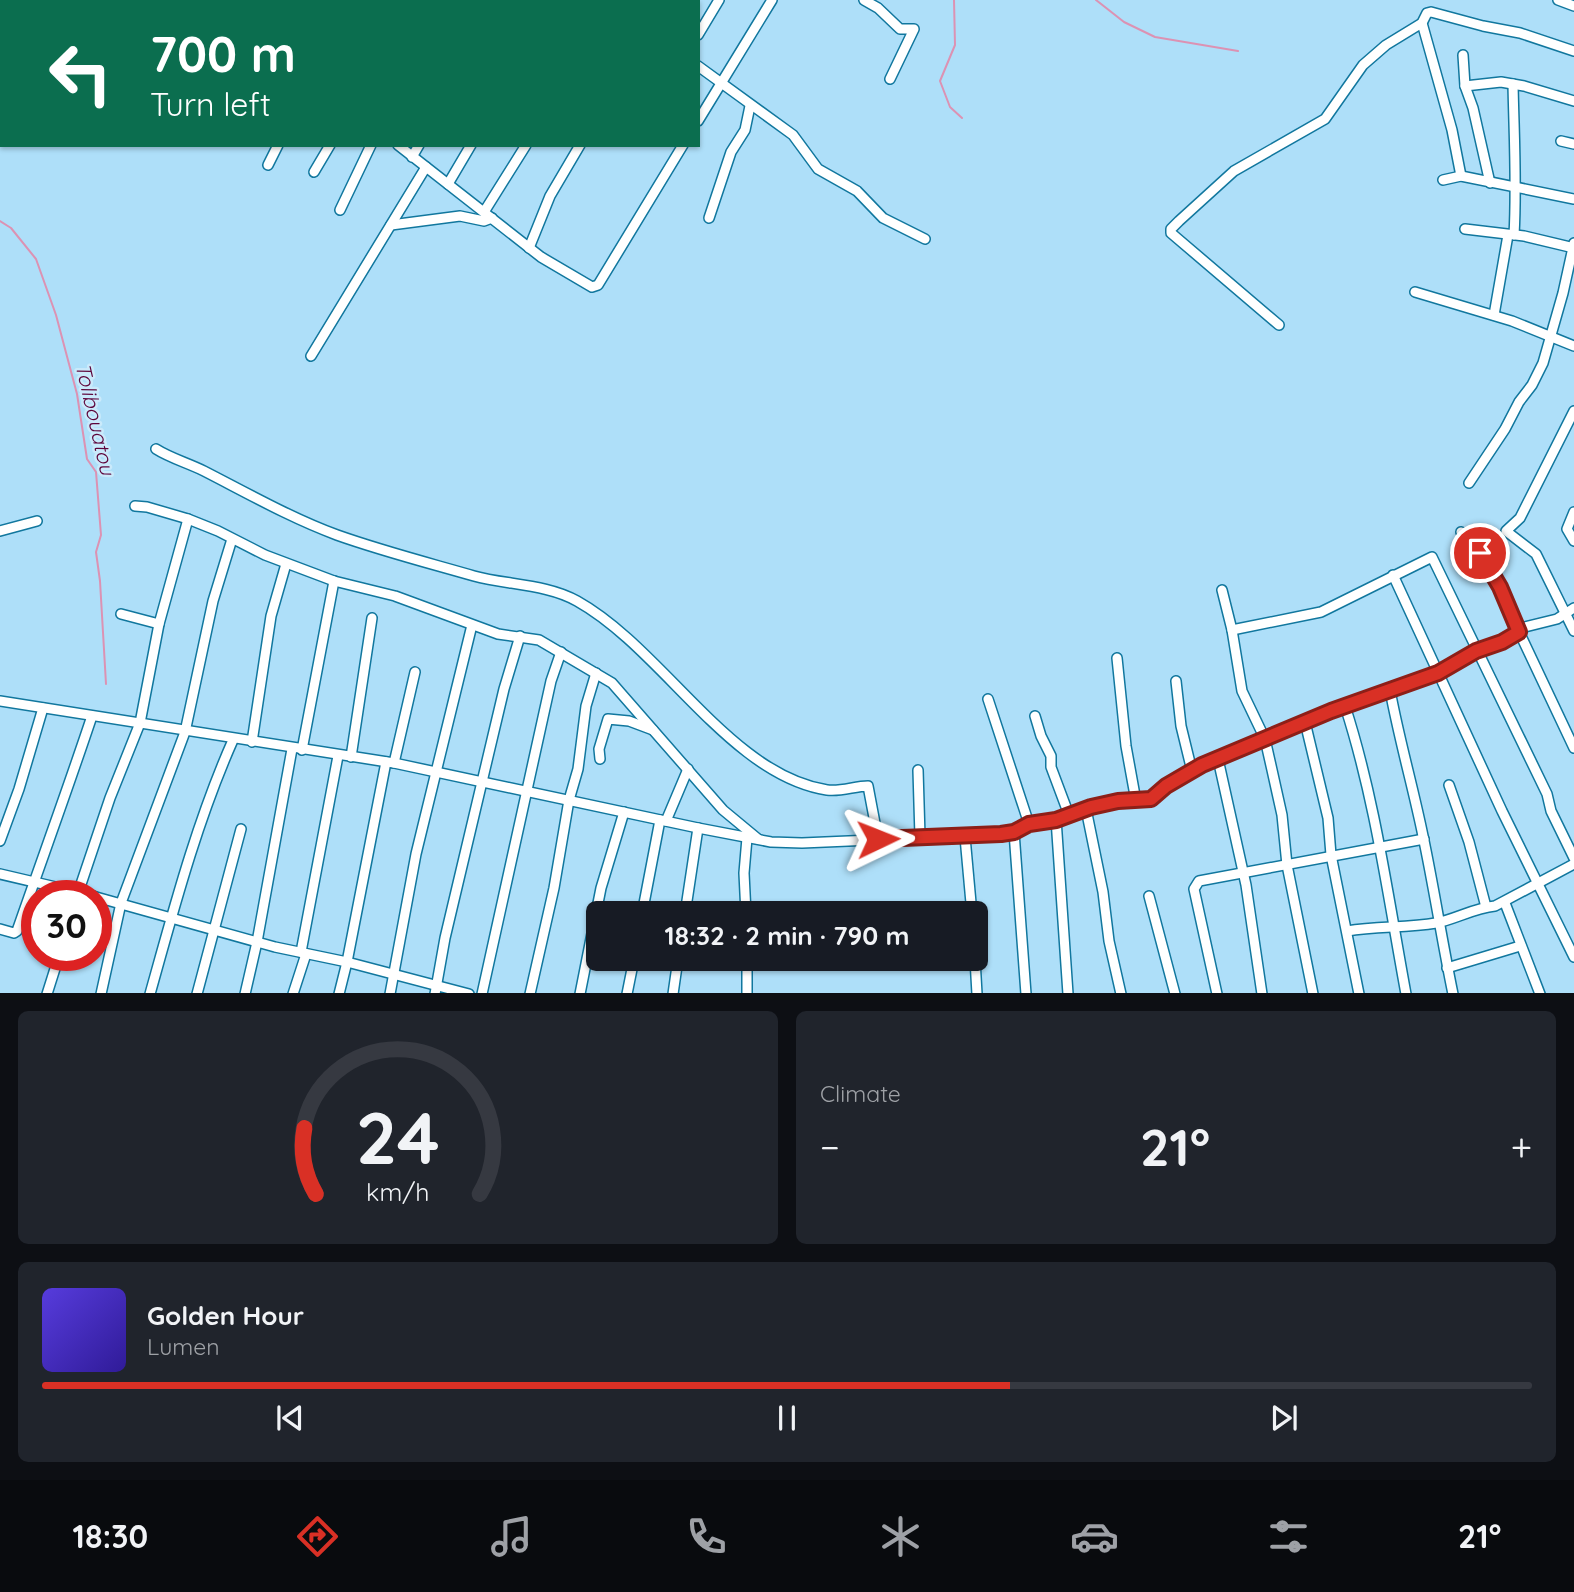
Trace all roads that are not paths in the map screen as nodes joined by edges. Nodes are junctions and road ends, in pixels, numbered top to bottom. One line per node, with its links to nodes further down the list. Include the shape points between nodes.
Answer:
1 (719, 0): 8 (street)
2 (772, 0): 13 (street)
3 (864, 0): 5 (street)
4 (1558, 0): 6 (street)
5 (880, 4): 12 (street, via 900,29 914,29)
6 (1574, 6)
7 (1422, 23): 9 (street, via 1431,12); 34 (street); 51 (street, via 1363,65 1325,119 1234,171 1171,229)
8 (700, 32)
9 (1574, 51)
10 (1463, 55): 15 (street)
11 (700, 67): 13 (street)
12 (890, 79)
13 (721, 83): 17 (street); 18 (street)
14 (1513, 84): 15 (street); 16 (street); 38 (street)
15 (1465, 86): 36 (street)
16 (1574, 101)
17 (750, 106): 42 (street, via 745,130 731,152); 46 (street, via 793,135 818,169 857,191 883,218)
18 (700, 118)
19 (1561, 141): 20 (street)
20 (1574, 144)
21 (277, 147): 31 (street)
22 (329, 147): 33 (street)
23 (370, 147): 40 (street)
24 (400, 147): 30 (street)
25 (418, 147): 30 (street)
26 (470, 147): 37 (street)
27 (525, 147): 41 (street)
28 (579, 147): 48 (street, via 550,196)
29 (682, 147): 48 (street, via 598,285 592,287 569,275)
30 (412, 157): 32 (street)
31 (268, 165)
32 (426, 167): 37 (street); 43 (street)
33 (314, 172)
34 (1461, 176): 35 (street); 36 (street)
35 (1443, 180)
36 (1490, 183): 38 (street)
37 (448, 184): 41 (street)
38 (1517, 187): 39 (street); 45 (street)
39 (1574, 199)
40 (340, 210)
41 (488, 215): 43 (street, via 484,222 460,216); 48 (street)
42 (709, 218)
43 (391, 225): 54 (street)
44 (1465, 229): 45 (street)
45 (1511, 235): 47 (street); 50 (street)
46 (925, 239)
47 (1574, 246): 52 (street)
48 (529, 248)
49 (1415, 292): 50 (street)
50 (1494, 315): 52 (street)
51 (1279, 326)
52 (1552, 336): 53 (street); 57 (street, via 1532,385)
53 (1574, 346)
54 (311, 356)
55 (1574, 411): 70 (street, via 1520,518 1506,531 1536,554)
56 (156, 449): 128 (street, via 337,535 578,601 619,629 728,736 770,770 794,782 828,790 868,786)
57 (1469, 483)
58 (135, 506): 60 (street)
59 (1574, 512): 65 (street, via 1567,529)
60 (187, 519): 64 (street); 73 (street)
61 (37, 521): 62 (street)
62 (0, 531)
63 (1461, 532): 77 (street, via 1488,564)
64 (232, 539): 66 (street); 96 (street, via 217,585)
65 (1574, 541)
66 (286, 564): 68 (street); 99 (street, via 271,616)
67 (1393, 575): 75 (street, via 1321,612); 79 (street, via 1434,558); 84 (street)
68 (334, 581): 74 (street, via 395,596); 101 (street)
69 (1222, 590): 75 (street)
70 (1570, 611): 76 (street); 77 (street)
71 (121, 614): 73 (street)
72 (372, 618): 103 (street)
73 (159, 624): 94 (street)
74 (472, 625): 78 (street); 109 (street)
75 (1233, 631): 97 (street, via 1242,691)
76 (1574, 631)
77 (1519, 632): 79 (street); 100 (street)
78 (520, 636): 80 (street); 111 (street)
79 (1476, 651): 84 (street); 134 (street)
80 (561, 652): 83 (street); 113 (street)
81 (1116, 658): 115 (street)
82 (415, 672): 106 (street)
83 (596, 673): 95 (street, via 617,688); 114 (street)
84 (1438, 673): 86 (street); 142 (street)
85 (1176, 681): 110 (street)
86 (1390, 690): 89 (street); 129 (street)
87 (988, 699): 121 (street)
88 (0, 703): 90 (street)
89 (1345, 706): 93 (street); 132 (street, via 1359,749)
90 (43, 708): 91 (street); 131 (street)
91 (92, 716): 94 (street); 140 (street)
92 (1035, 716): 118 (street)
93 (1305, 722): 97 (street); 133 (street, via 1328,818)
94 (140, 723): 96 (street); 141 (street)
95 (654, 731): 104 (street, via 608,719); 107 (street)
96 (185, 732): 98 (street); 149 (street)
97 (1265, 739): 105 (street); 136 (street, via 1282,814)
98 (233, 740): 99 (street); 152 (street)
99 (252, 742): 101 (street)
100 (1574, 748)
101 (297, 749): 102 (street); 159 (street)
102 (338, 756): 103 (street); 161 (street)
103 (351, 757): 106 (street)
104 (600, 759)
105 (1217, 759): 110 (street); 138 (street)
106 (390, 762): 109 (street); 163 (street)
107 (688, 769): 119 (street); 130 (street, via 723,810)
108 (918, 770): 125 (street)
109 (435, 771): 111 (street); 170 (street)
110 (1192, 771): 115 (street, via 1151,799)
111 (482, 781): 113 (street); 171 (street)
112 (1449, 785): 151 (street)
113 (527, 790): 114 (street); 181 (street)
114 (569, 800): 117 (street); 182 (street)
115 (1136, 801): 116 (street)
116 (1086, 809): 118 (street); 190 (street)
117 (624, 812): 119 (street); 183 (street, via 601,888)
118 (1069, 816): 120 (street)
119 (663, 820): 122 (street); 145 (street)
120 (1056, 820): 121 (street); 189 (street)
121 (1029, 824): 124 (street)
122 (698, 828): 127 (street); 146 (street)
123 (242, 829): 157 (street)
124 (1014, 832): 126 (street); 188 (street)
125 (920, 837): 126 (street); 128 (street)
126 (965, 837): 148 (street)
127 (747, 838): 130 (street); 147 (street)
128 (878, 839): 130 (street, via 802,844)
129 (1424, 839): 132 (street); 154 (street)
130 (760, 840)
131 (0, 841)
132 (1378, 847): 133 (street); 155 (street)
133 (1331, 855): 136 (street); 158 (street)
134 (1574, 858)
135 (1574, 864): 142 (street)
136 (1287, 865): 138 (street); 194 (street)
137 (0, 874): 139 (street)
138 (1243, 874): 192 (street, via 1199,881 1194,889); 193 (street)
139 (22, 880)
140 (34, 880)
141 (82, 880)
142 (1538, 882): 150 (street); 162 (street)
143 (1149, 896): 191 (street)
144 (112, 901): 149 (street)
145 (645, 901)
146 (687, 901)
147 (745, 901)
148 (971, 901)
149 (121, 903): 152 (street); 173 (street)
150 (1505, 903): 151 (street); 160 (street)
151 (1486, 906): 154 (street)
152 (170, 918): 157 (street); 174 (street)
153 (21, 919): 156 (street, via 14,933)
154 (1440, 922): 155 (street); 164 (street)
155 (1394, 927): 158 (street); 196 (street)
156 (0, 929)
157 (215, 930): 159 (street); 175 (street)
158 (1347, 931): 195 (street)
159 (257, 942): 161 (street); 176 (street)
160 (1521, 946): 164 (street); 198 (street)
161 (303, 953): 163 (street); 177 (street)
162 (1574, 957)
163 (347, 962): 170 (street); 178 (street)
164 (1447, 968): 197 (street)
165 (54, 971): 172 (street)
166 (632, 971): 184 (street)
167 (676, 971): 185 (street)
168 (747, 971): 186 (street)
169 (976, 971): 187 (street)
170 (394, 974): 171 (street); 179 (street)
171 (436, 990): 180 (street)
172 (47, 993)
173 (101, 993)
174 (150, 993)
175 (197, 993)
176 (245, 993)
177 (293, 993)
178 (339, 993)
179 (390, 993)
180 (468, 993)
181 (482, 993)
182 (530, 993)
183 (580, 993)
184 (627, 993)
185 (673, 993)
186 (747, 993)
187 (977, 993)
188 (1026, 993)
189 (1068, 993)
190 (1121, 993)
191 (1175, 993)
192 (1217, 993)
193 (1262, 993)
194 (1313, 993)
195 (1359, 993)
196 (1406, 993)
197 (1453, 993)
198 (1540, 993)

